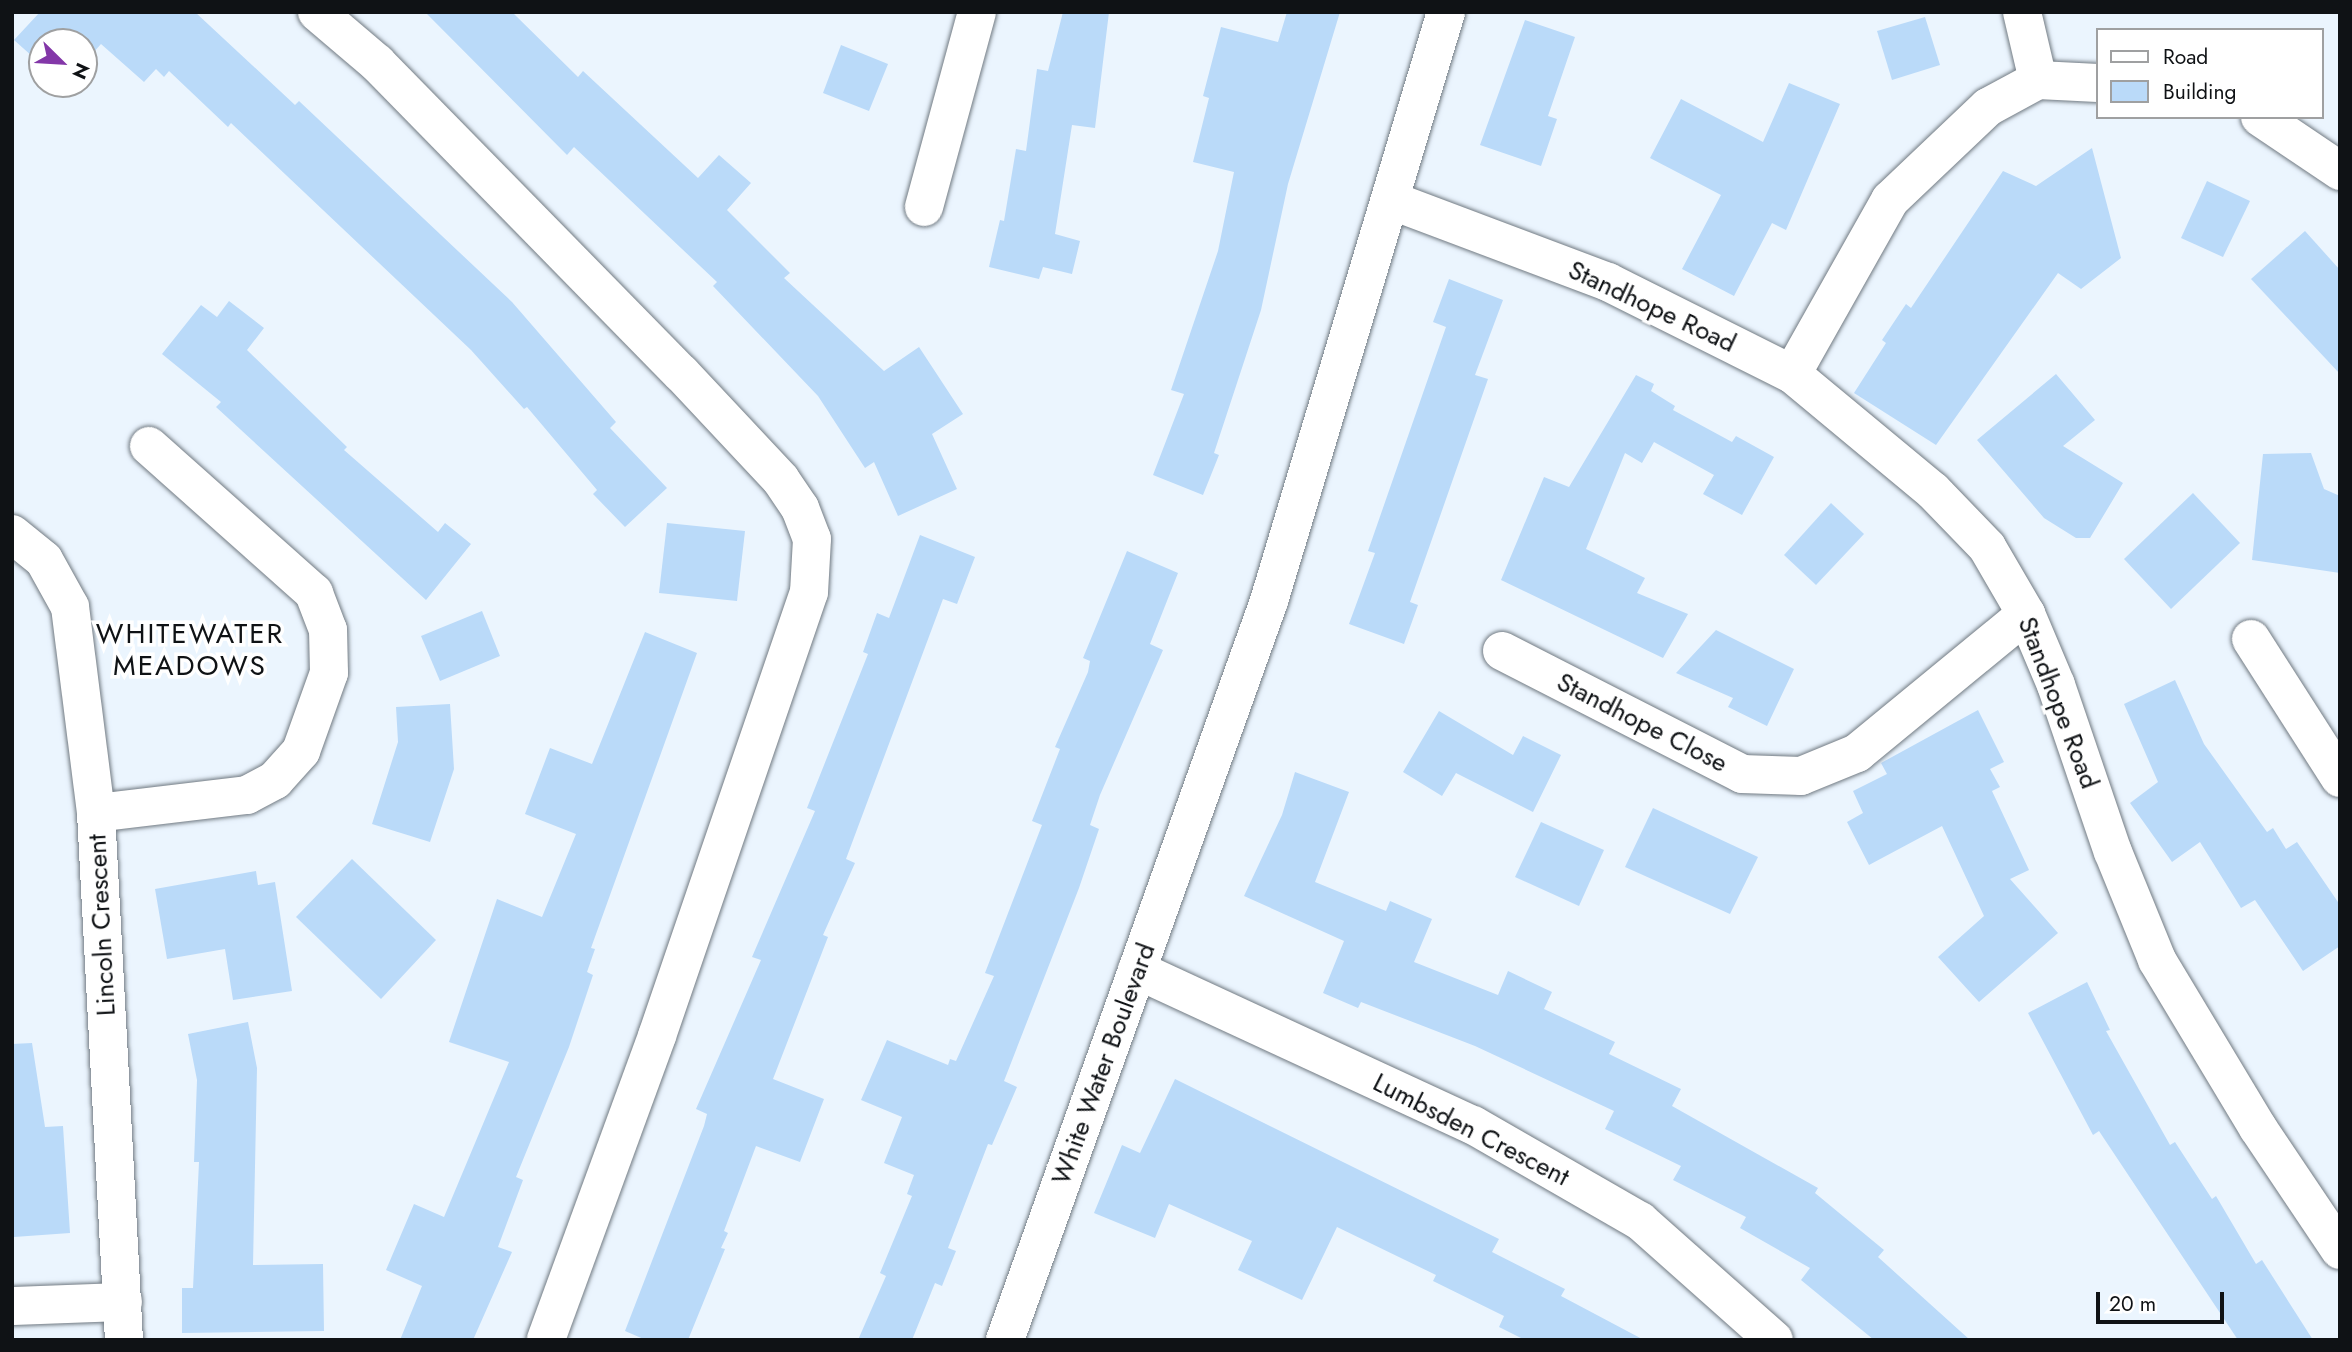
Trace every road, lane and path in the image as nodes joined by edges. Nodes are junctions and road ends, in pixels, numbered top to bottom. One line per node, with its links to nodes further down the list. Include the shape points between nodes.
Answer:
1 (317, 12): 24 (street, via 377,63 781,480 800,508 812,539 809,592 657,1036)
2 (977, 12): 10 (street)
3 (1446, 12): 9 (street, White Water Boulevard)
4 (2022, 12): 5 (street)
5 (2038, 80): 6 (street); 11 (street, via 1988,107 1890,200)
6 (2096, 83)
7 (2263, 119): 8 (street)
8 (2340, 171)
9 (1391, 200): 11 (street, Standhope Road, via 1608,282); 19 (street, White Water Boulevard, via 1269,601)
10 (925, 207)
11 (1792, 374): 14 (street, Standhope Road, via 1933,491 1978,538)
12 (149, 446): 18 (street, via 314,593 328,630 328,673 301,751 275,779 247,794)
13 (12, 534): 18 (street, Lincoln Crescent, via 44,560 70,607)
14 (2026, 614): 16 (street, Standhope Close, via 1857,752 1801,776 1742,774); 20 (street, Standhope Road, via 2157,960 2258,1128)
15 (2251, 639): 17 (street)
16 (1502, 651)
17 (2340, 778)
18 (96, 813): 21 (street, Lincoln Crescent)
19 (1137, 970): 25 (street, White Water Boulevard); 26 (street, Lumbsden Crescent, via 1474,1125 1640,1221)
20 (2340, 1250)
21 (122, 1302): 22 (street); 23 (street, Lincoln Crescent)
22 (12, 1306)
23 (124, 1340)
24 (546, 1340)
25 (1005, 1340)
26 (1774, 1340)

